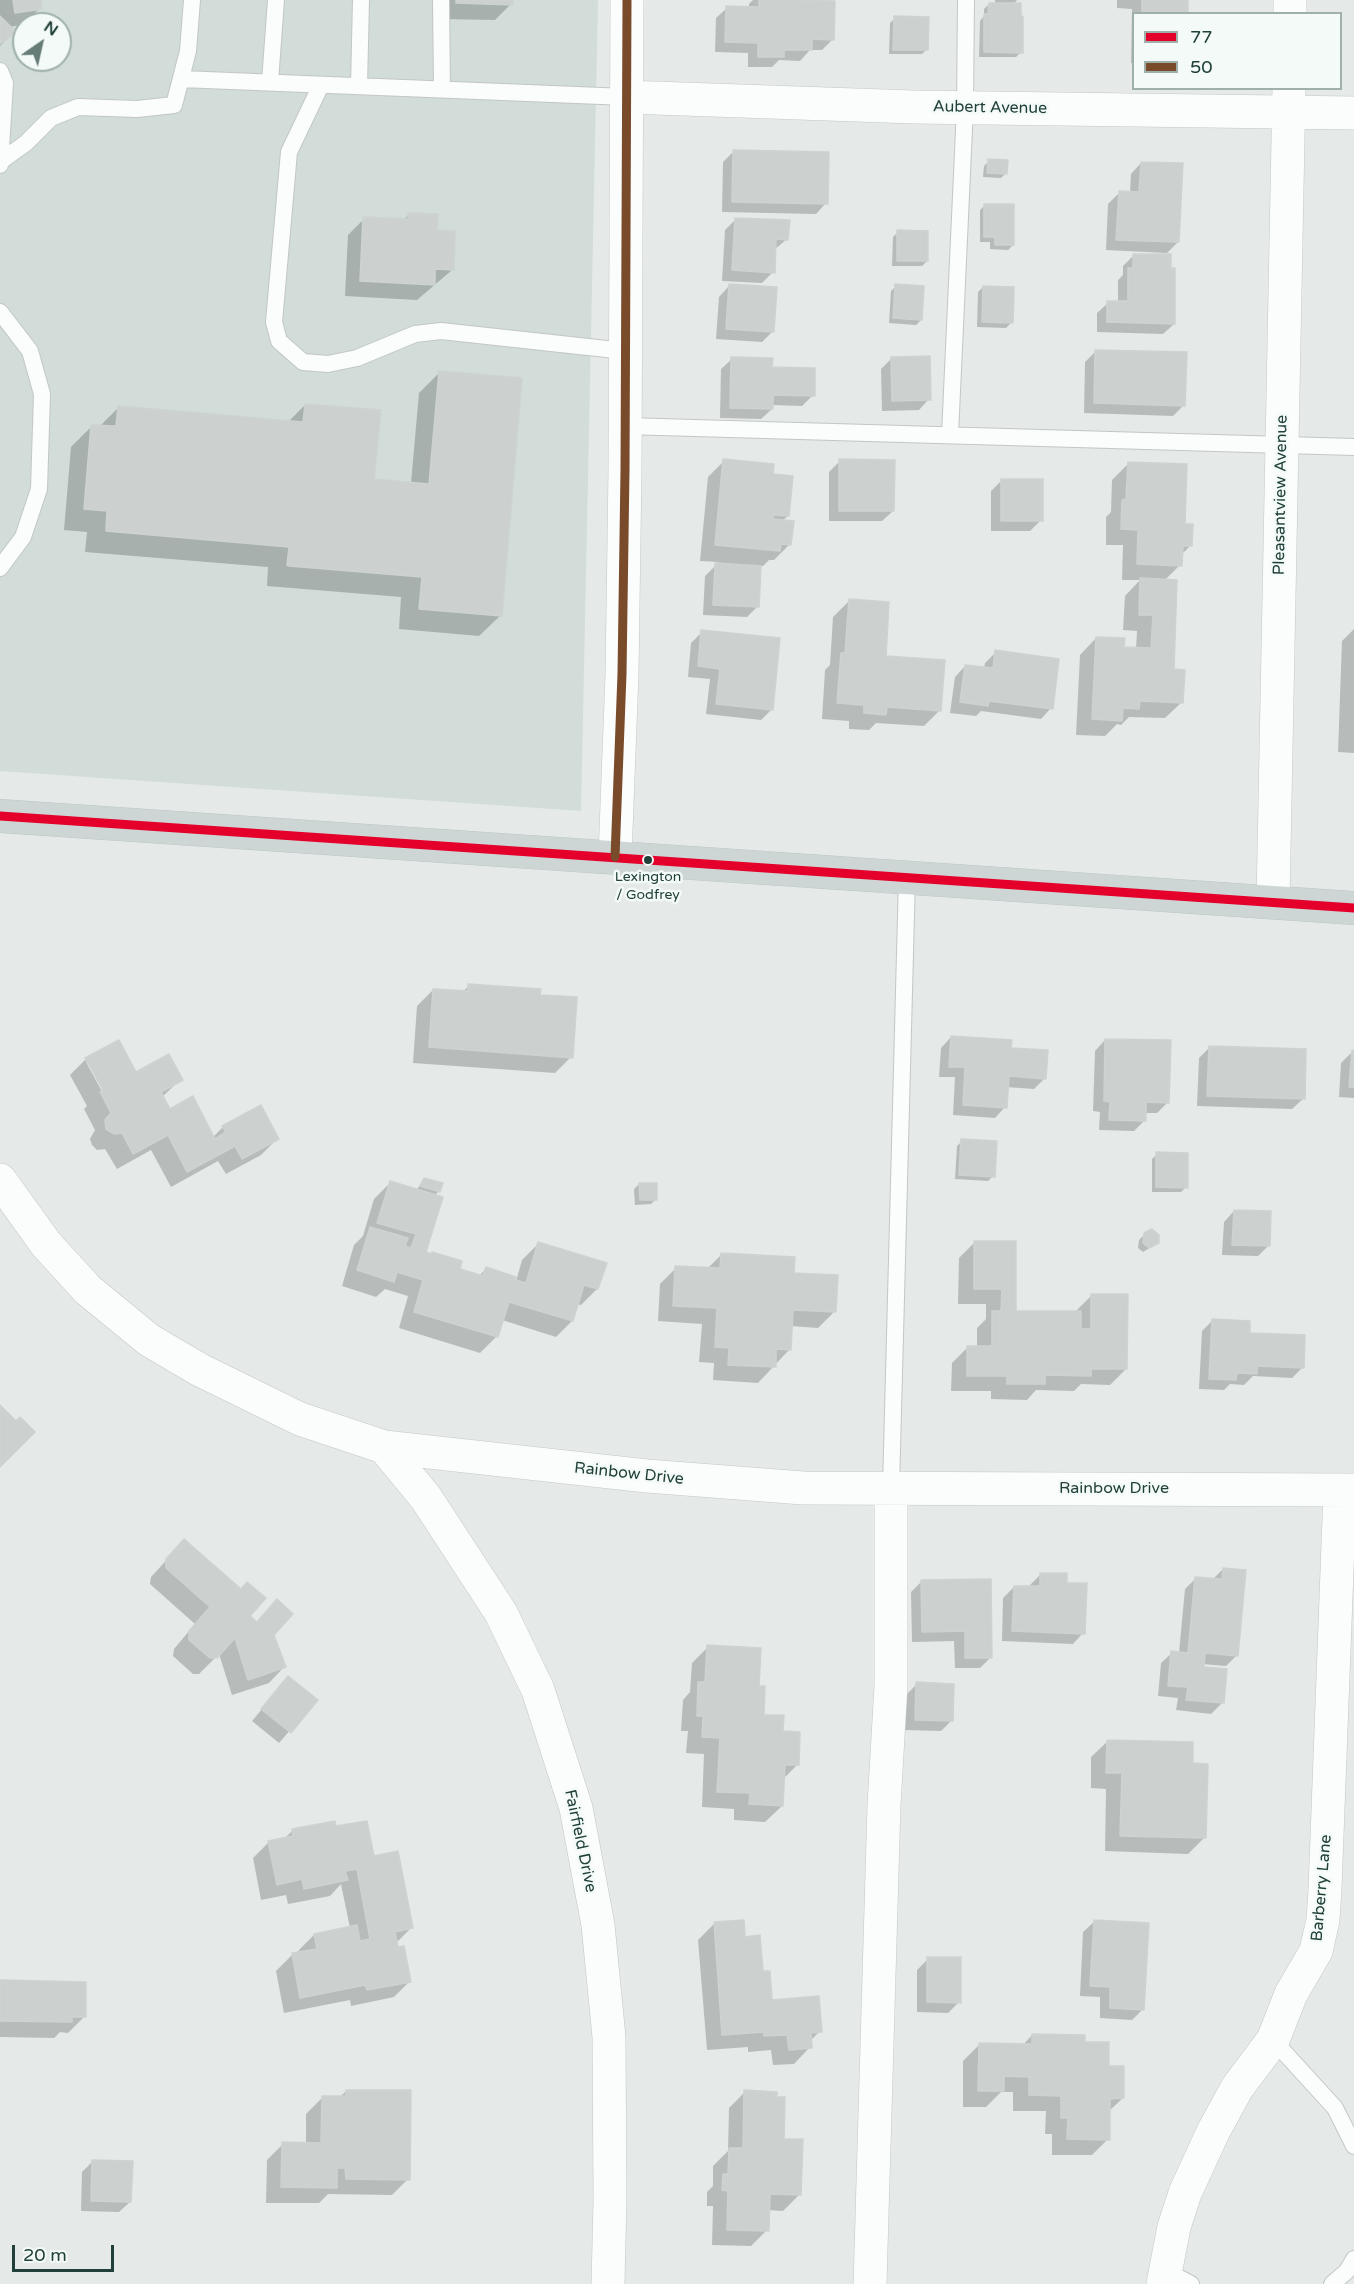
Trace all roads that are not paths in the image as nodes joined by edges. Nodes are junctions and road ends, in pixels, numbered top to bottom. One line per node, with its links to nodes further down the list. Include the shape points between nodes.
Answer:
1 (192, 0): 8 (lane, via 188,51)
2 (276, 0): 9 (lane)
3 (361, 0): 11 (lane)
4 (441, 0): 12 (lane)
5 (627, 0): 13 (street)
6 (966, 0): 15 (lane)
7 (0, 71): 17 (lane, via 5,83)
8 (181, 79): 9 (lane); 17 (lane, via 174,105 137,110 78,107 51,118)
9 (270, 82): 10 (lane)
10 (321, 85): 11 (lane); 19 (lane, via 289,153 274,322 279,341 303,362 328,364 357,358 415,334 441,331)
11 (359, 86): 12 (lane)
12 (442, 89): 13 (lane)
13 (626, 97): 15 (street, Aubert Avenue); 19 (street)
14 (1289, 100): 15 (street, Aubert Avenue); 16 (street, Aubert Avenue); 22 (street, Pleasantview Avenue)
15 (965, 108): 21 (lane)
16 (1354, 113)
17 (0, 163)
18 (0, 312): 24 (lane, via 30,351 42,394 39,489 23,537)
19 (625, 351): 20 (street)
20 (625, 426): 21 (lane); 26 (street)
21 (950, 435): 22 (lane)
22 (1282, 444): 23 (lane); 28 (street, Pleasantview Avenue)
23 (1354, 447)
24 (0, 568)
25 (0, 816): 26 (main road)
26 (615, 857): 27 (main road)
27 (907, 877): 28 (main road); 32 (lane)
28 (1273, 902): 29 (main road)
29 (1354, 908)
30 (0, 1180): 31 (street, Rainbow Drive, via 46,1244 88,1290 149,1340 300,1419)
31 (384, 1448): 32 (street, Rainbow Drive, via 647,1476 802,1488); 38 (street, Fairfield Drive, via 426,1498 501,1613 538,1690 576,1808 598,1925 609,2037)
32 (891, 1488): 33 (street, Rainbow Drive); 39 (street, via 891,1686)
33 (1347, 1491): 34 (street, Barberry Lane, via 1323,1920 1316,1951)
34 (1273, 2040): 35 (lane, via 1335,2108); 37 (street, Barberry Lane, via 1237,2088 1185,2193 1174,2228)
35 (1354, 2146)
36 (1354, 2259): 40 (lane)
37 (1173, 2280)
38 (608, 2284)
39 (870, 2284)
40 (1332, 2284)

